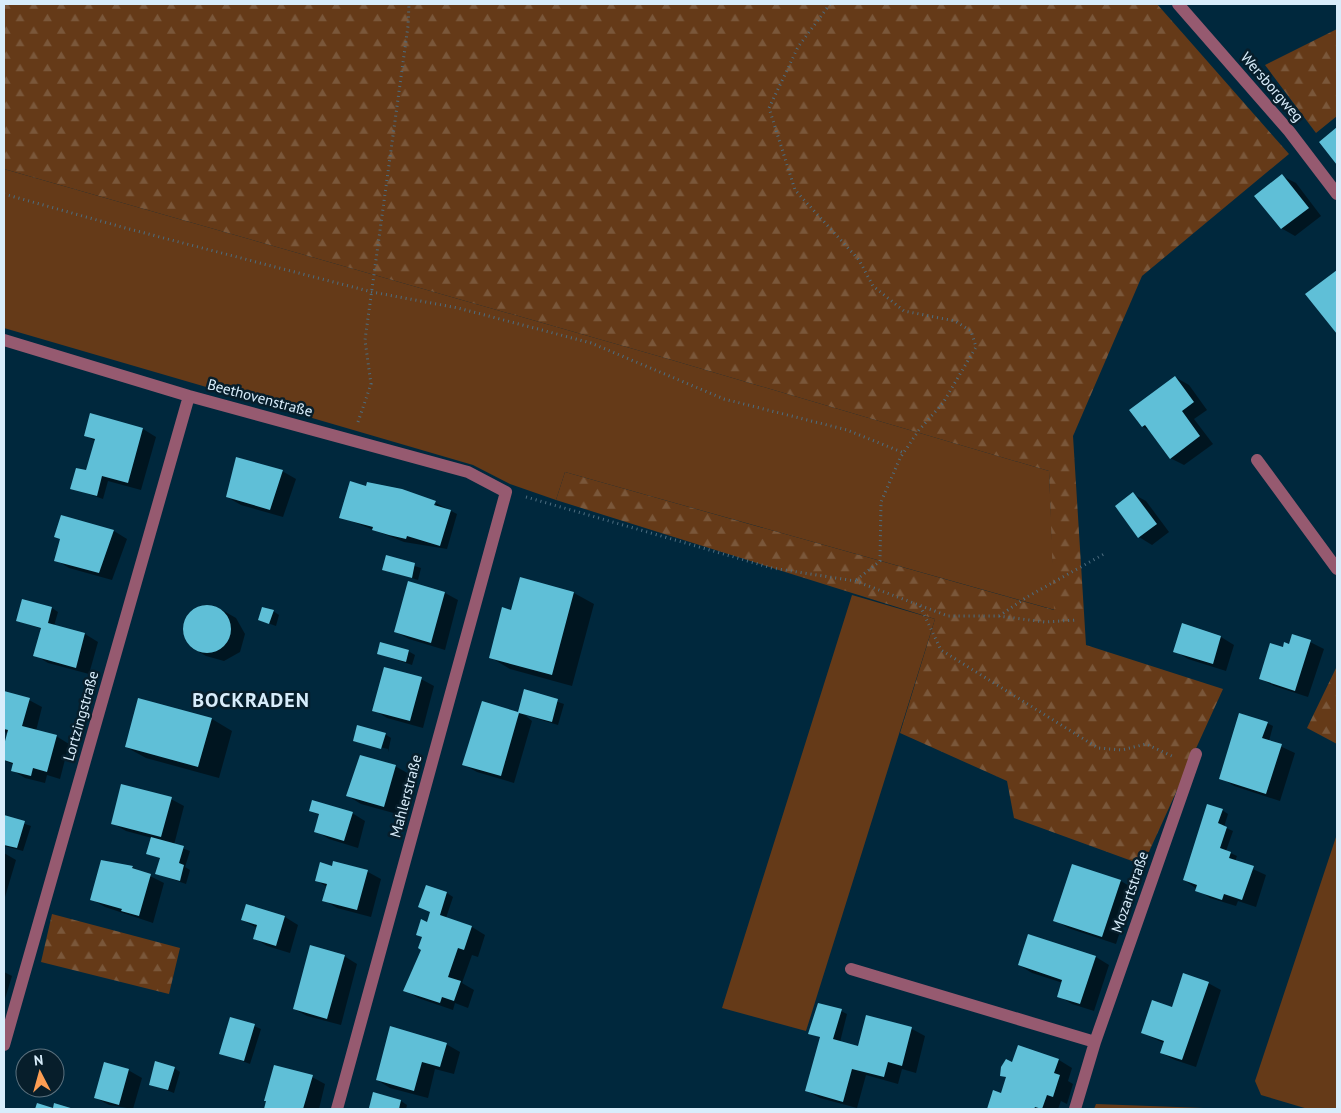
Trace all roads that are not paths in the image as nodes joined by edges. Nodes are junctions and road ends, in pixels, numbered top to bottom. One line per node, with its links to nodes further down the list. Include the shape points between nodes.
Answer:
1 (1178, 4): 2 (street, Wersborgweg, via 1289,132)
2 (1337, 194)
3 (4, 340): 4 (street, Beethovenstraße)
4 (189, 396): 6 (street, Beethovenstraße, via 468,472); 11 (street, Lortzingstraße)
5 (1257, 460): 7 (street)
6 (506, 492): 12 (street, Mahlerstraße)
7 (1337, 570)
8 (1196, 754): 10 (street, Mozartstraße)
9 (852, 969): 10 (street)
10 (1095, 1042): 13 (street, Mozartstraße)
11 (4, 1045)
12 (337, 1109)
13 (1075, 1109)

